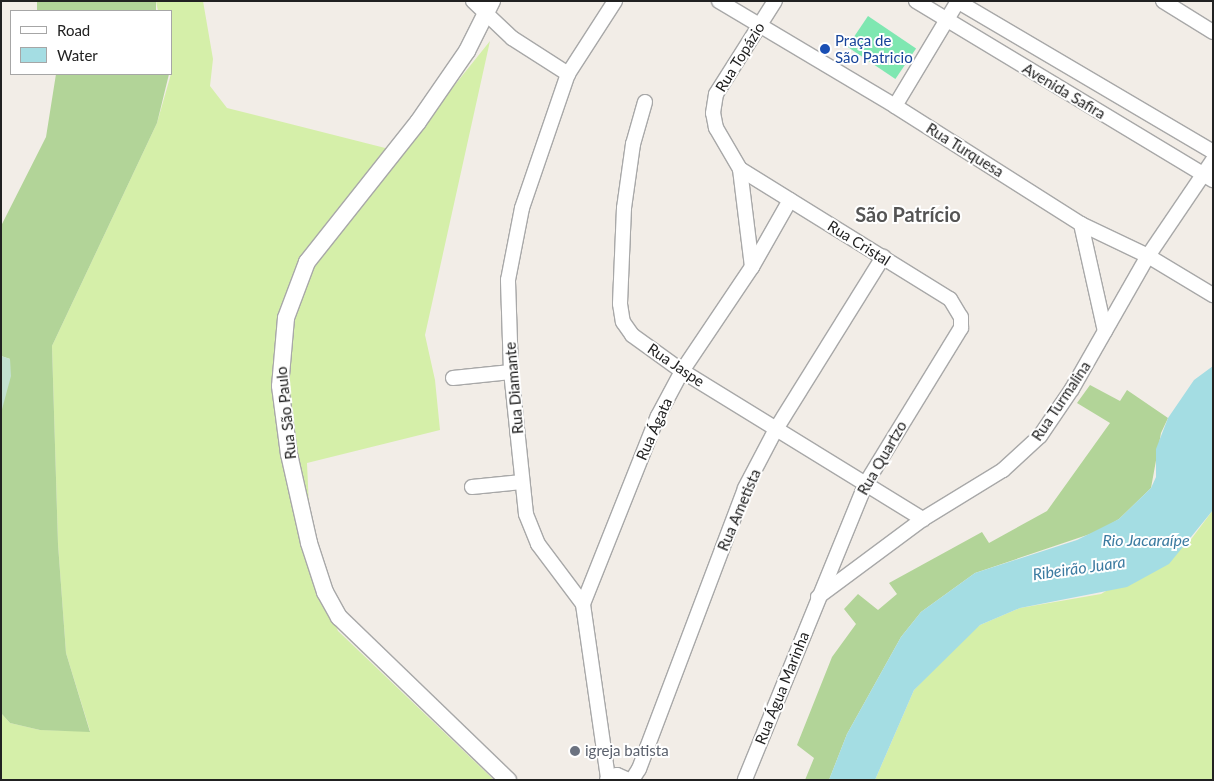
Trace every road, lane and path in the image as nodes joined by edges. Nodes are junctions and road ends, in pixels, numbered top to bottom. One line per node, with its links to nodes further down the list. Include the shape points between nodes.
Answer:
1 (473, 1): 8 (street)
2 (615, 1): 12 (street, Rua Diamante)
3 (719, 1): 10 (street, Rua Turquesa)
4 (775, 1): 10 (street, Rua Topázio)
5 (916, 1): 9 (street, Avenida Safira)
6 (957, 1): 9 (street); 15 (street, Avenida Safira)
7 (1163, 1): 11 (street)
8 (490, 8): 12 (street, via 528,50); 38 (street, Rua São Paulo, via 418,122 308,262 286,318 280,386 289,454 309,543 325,592 339,617)
9 (947, 20): 14 (street); 18 (street, Avenida Safira)
10 (760, 26): 14 (street, Rua Turquesa); 17 (street, Rua Topázio, via 716,94 713,113 716,128)
11 (1213, 32)
12 (568, 74): 28 (street, Rua Diamante, via 522,208 511,258 508,280)
13 (645, 102): 27 (street, Rua Jaspe, via 633,144 624,208 620,304 623,322 632,335)
14 (895, 106): 20 (street, Rua Turquesa)
15 (1213, 152)
16 (1213, 160): 18 (street, Rua Turmalina)
17 (740, 169): 19 (street, Rua Cristal); 23 (street)
18 (1209, 178): 21 (street, Rua Turmalina)
19 (790, 200): 22 (street, Rua Cristal); 23 (street, Rua Ágata)
20 (1081, 224): 21 (street, Rua Turquesa); 26 (street)
21 (1148, 256): 24 (street, Rua Turquesa); 26 (street, Rua Turmalina)
22 (882, 257): 25 (street, Rua Cristal, via 950,299 958,307); 30 (street, Rua Ametista)
23 (752, 267): 27 (street, Rua Ágata)
24 (1213, 295)
25 (961, 328): 32 (street, Rua Quartzo)
26 (1104, 331): 34 (street, Rua Turmalina, via 1072,389 1040,436 1002,470)
27 (682, 370): 30 (street, Rua Jaspe); 36 (street, Rua Ágata, via 645,447)
28 (511, 372): 29 (street); 31 (street, Rua Diamante)
29 (453, 378)
30 (776, 429): 32 (street, Rua Jaspe); 39 (street, Rua Ametista, via 745,488 639,769)
31 (522, 482): 33 (street); 36 (street, Rua Diamante, via 526,514 538,544)
32 (866, 483): 34 (street, Rua Jaspe); 35 (street, Rua Quartzo)
33 (472, 487)
34 (923, 519): 35 (street, Rua Turmalina)
35 (818, 597): 40 (street, Rua Água Marinha)
36 (583, 604): 37 (street, Rua Diamante)
37 (608, 779): 39 (street, via 617,774)
38 (508, 780)
39 (630, 780)
40 (745, 780)

